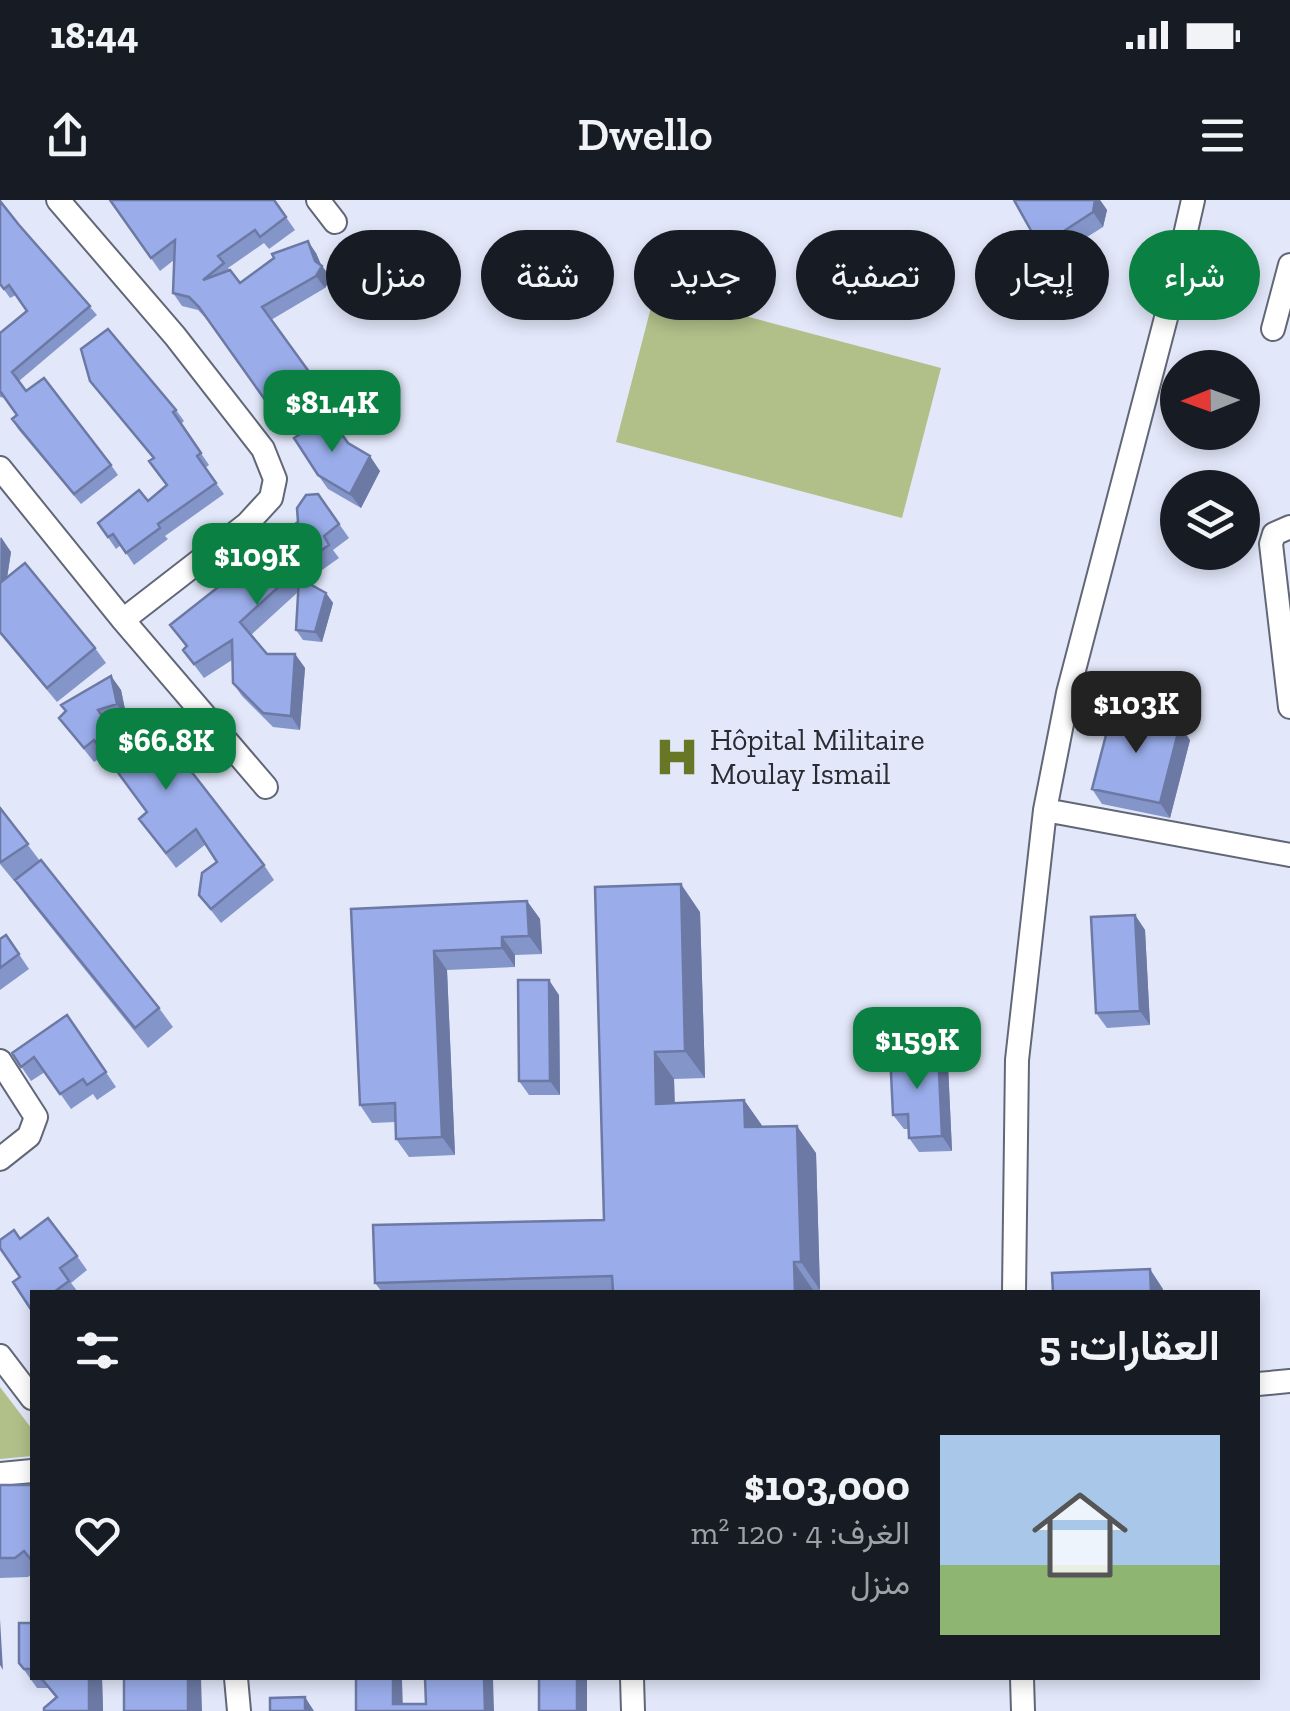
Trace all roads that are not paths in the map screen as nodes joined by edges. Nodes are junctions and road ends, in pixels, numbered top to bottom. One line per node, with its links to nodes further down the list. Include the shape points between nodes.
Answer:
1 (58, 200): 9 (street, via 263,449 275,479 271,498 247,524)
2 (318, 200): 4 (street)
3 (1193, 200): 12 (street, via 1068,693)
4 (335, 222)
5 (1290, 265): 6 (street)
6 (1273, 330)
7 (0, 468): 9 (street)
8 (1290, 527): 10 (street, via 1274,534 1272,544)
9 (123, 620): 11 (street)
10 (1290, 708)
11 (266, 787)
12 (1045, 810): 13 (street); 16 (street, via 1017,1060)
13 (1290, 855)
14 (0, 1061): 15 (street, via 36,1116 29,1136)
15 (0, 1159)
16 (1014, 1290)
17 (0, 1356): 20 (street)
18 (1290, 1381): 19 (street)
19 (1260, 1384)
20 (30, 1395)
21 (30, 1471): 22 (street)
22 (0, 1474)
23 (236, 1680): 26 (street)
24 (632, 1680): 27 (street)
25 (1022, 1680): 28 (street)
26 (239, 1711)
27 (633, 1711)
28 (1023, 1711)

